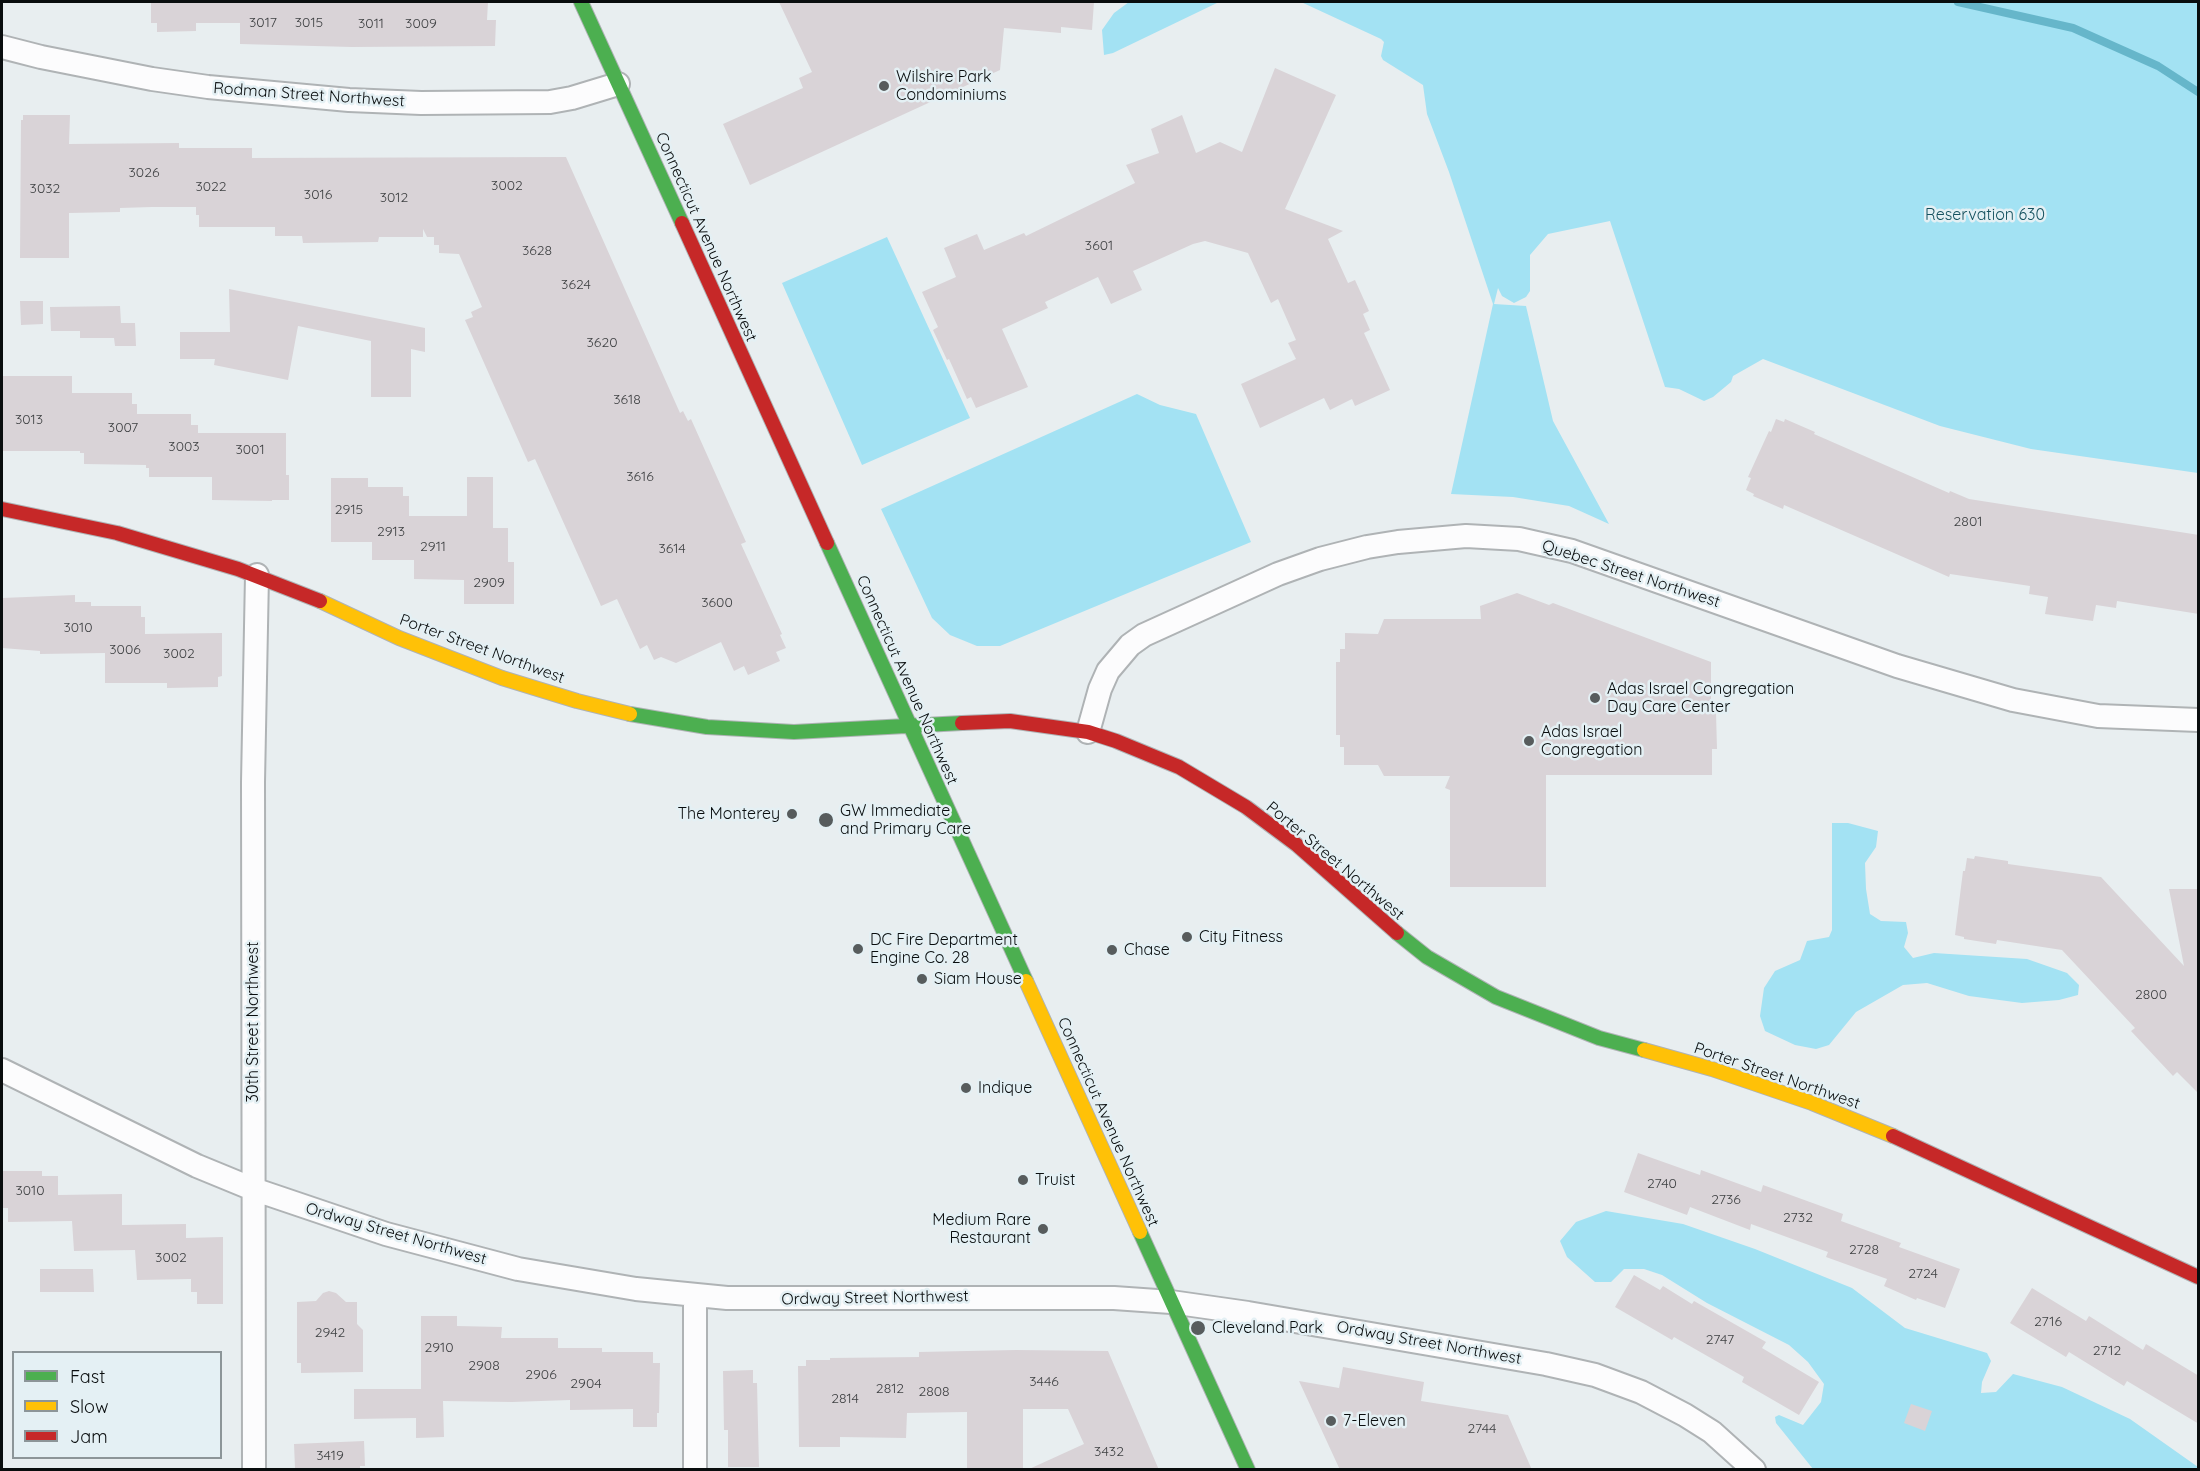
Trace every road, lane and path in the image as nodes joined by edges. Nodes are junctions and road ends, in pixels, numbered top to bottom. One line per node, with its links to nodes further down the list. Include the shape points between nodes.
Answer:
1 (581, 2): 3 (main road, Connecticut Avenue Northwest)
2 (2, 47): 3 (street, Rodman Street Northwest, via 152,79 349,100 550,102)
3 (618, 84): 7 (main road, Connecticut Avenue Northwest)
4 (2, 509): 5 (main road, Porter Street Northwest, via 135,537)
5 (257, 575): 7 (main road, Porter Street Northwest, via 451,658 537,689 613,710 745,730); 10 (street, 30th Street Northwest)
6 (2199, 720): 8 (street, Quebec Street Northwest, via 2098,716 2013,700 1887,662 1572,551 1519,539 1466,536 1366,547 1320,559 1143,635 1108,671)
7 (910, 728): 8 (main road, Porter Street Northwest, via 1010,721); 13 (main road, Connecticut Avenue Northwest)
8 (1088, 732): 11 (main road, Porter Street Northwest, via 1179,767 1230,797 1297,845 1427,957 1496,997 1599,1038 1712,1069 1812,1103 1924,1149)
9 (2, 1070): 10 (street, Ordway Street Northwest, via 197,1166)
10 (253, 1189): 12 (street, Ordway Street Northwest, via 386,1234 484,1261 579,1281); 14 (street, 30th Street Northwest)
11 (2199, 1277)
12 (695, 1296): 13 (street, Ordway Street Northwest, via 1038,1297); 15 (street)
13 (1172, 1302): 16 (main road, Connecticut Avenue Northwest); 17 (street, Ordway Street Northwest, via 1595,1375 1685,1414 1712,1432)
14 (254, 1470)
15 (695, 1470)
16 (1248, 1470)
17 (1754, 1470)

